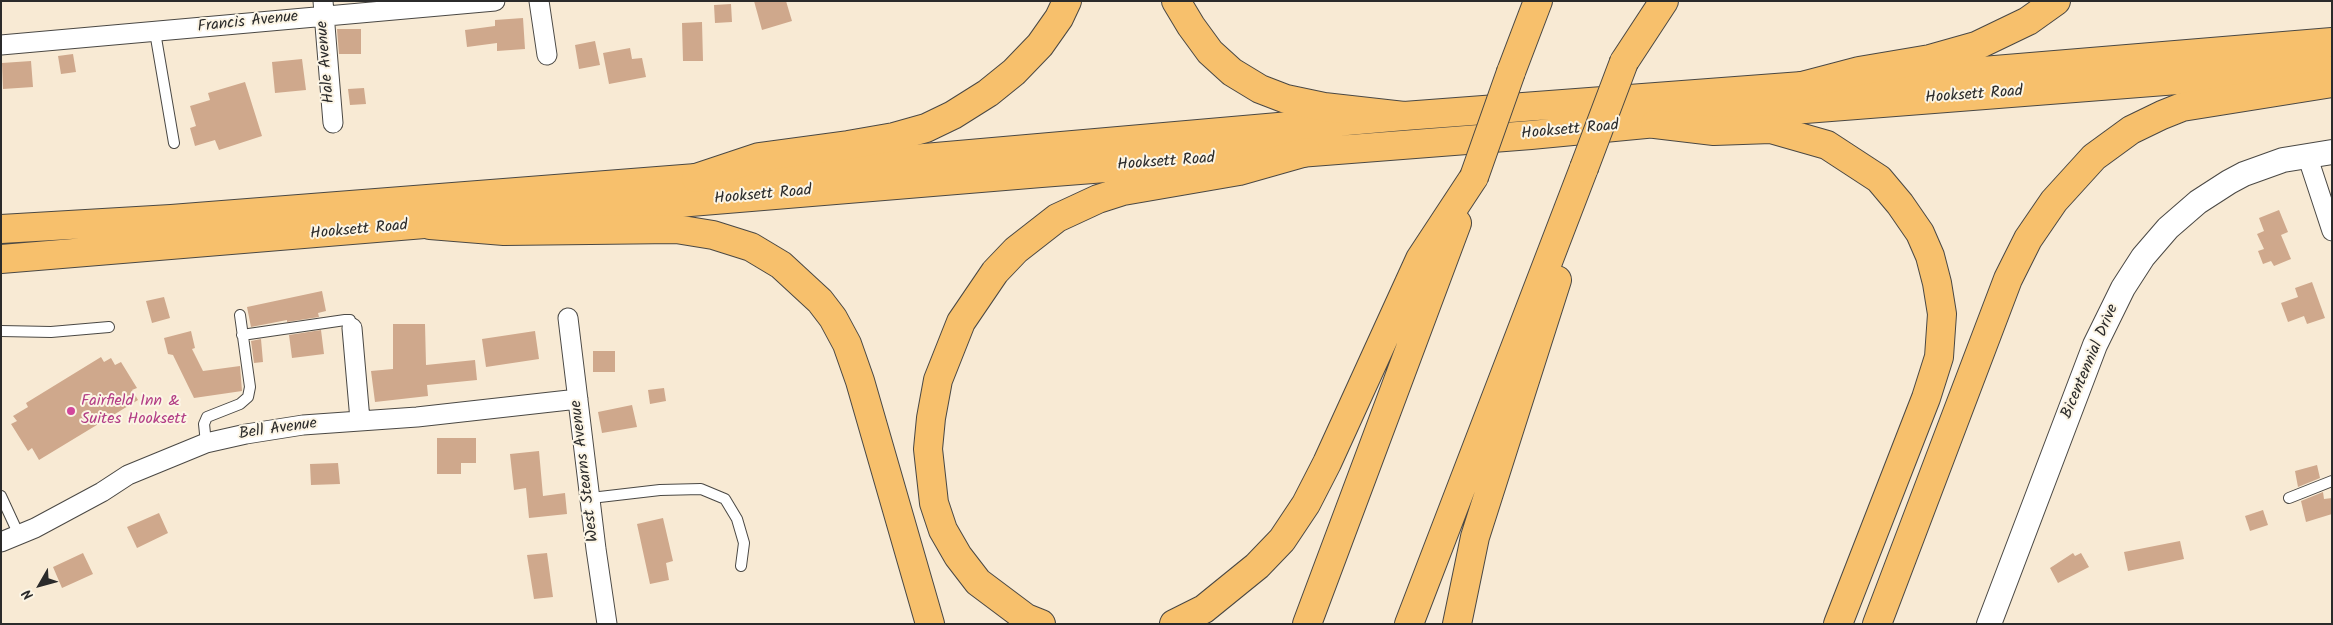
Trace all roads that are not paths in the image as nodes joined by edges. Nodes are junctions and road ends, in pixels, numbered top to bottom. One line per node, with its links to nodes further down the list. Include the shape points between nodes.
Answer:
1 (495, 1): 9 (street, Francis Avenue)
2 (539, 1): 13 (street)
3 (1067, 1): 26 (main road, via 1040,45 1014,72 988,93 939,122 894,137 759,157)
4 (1176, 1): 18 (main road, via 1210,52 1232,72 1260,89 1286,99 1324,107)
5 (1644, 1): 14 (main road)
6 (1664, 1): 14 (main road)
7 (2056, 1): 17 (main road, via 2028,21 1976,46)
8 (1537, 4): 27 (main road, bridge)
9 (323, 8): 10 (street, Francis Avenue); 19 (street, Hale Avenue)
10 (155, 32): 12 (street, Francis Avenue); 21 (lane)
11 (2332, 42): 17 (main road, Hooksett Road)
12 (1, 45)
13 (547, 56)
14 (1624, 62): 25 (main road, bridge)
15 (2332, 68): 20 (main road, Hooksett Road, via 1792,110)
16 (2332, 83): 57 (main road, via 2182,107 2162,115 2132,130 2094,157 2054,201 2028,239 2008,279)
17 (1802, 86): 18 (main road, Hooksett Road)
18 (1404, 116): 26 (main road, Hooksett Road)
19 (333, 123)
20 (1655, 124): 22 (main road, Hooksett Road); 56 (main road, via 1714,131 1771,129 1827,145 1879,180 1920,233 1930,256 1942,314 1939,357)
21 (174, 143)
22 (1306, 152): 28 (main road, Hooksett Road); 51 (main road, via 1239,171 1123,191 1057,218 994,272 960,322 938,380 931,418 928,449 934,503 943,530 978,582 1026,618)
23 (2332, 152): 24 (street, Bicentennial Drive)
24 (2306, 155): 30 (street); 48 (street, Bicentennial Drive, via 2262,166 2229,182 2198,202 2142,257 2094,345)
25 (1584, 168): 54 (main road); 55 (main road, via 1553,299 1475,537)
26 (696, 178): 29 (main road, Hooksett Road)
27 (1474, 178): 52 (main road, via 1420,259 1327,463 1306,504 1282,540 1257,566 1204,609); 53 (main road)
28 (430, 225): 31 (main road, Hooksett Road); 50 (main road, via 504,232 676,229 713,235 743,245 781,265 820,301 847,344)
29 (1, 230)
30 (2332, 231)
31 (1, 259)
32 (240, 316): 37 (lane)
33 (568, 318): 38 (street, West Stearns Avenue)
34 (109, 327): 36 (lane, via 51,332)
35 (352, 328): 37 (lane, via 350,320 345,320); 39 (street)
36 (1, 331)
37 (242, 336): 40 (lane, via 250,387 248,396 240,404 208,417 204,424)
38 (578, 399): 39 (street, Bell Avenue); 43 (street, West Stearns Avenue)
39 (360, 420): 40 (street, Bell Avenue, via 303,425)
40 (206, 443): 45 (street, Bell Avenue, via 128,474 77,506)
41 (2332, 481): 44 (lane)
42 (1, 496): 45 (lane)
43 (591, 498): 47 (lane, via 701,489 725,499 737,519 744,543); 49 (street, West Stearns Avenue)
44 (2289, 498)
45 (19, 535): 46 (street, Bell Avenue)
46 (1, 542)
47 (741, 566)
48 (1992, 623)
49 (607, 624)
50 (930, 624)
51 (1041, 624)
52 (1174, 624)
53 (1307, 624)
54 (1409, 624)
55 (1457, 624)
56 (1838, 624)
57 (1877, 624)

